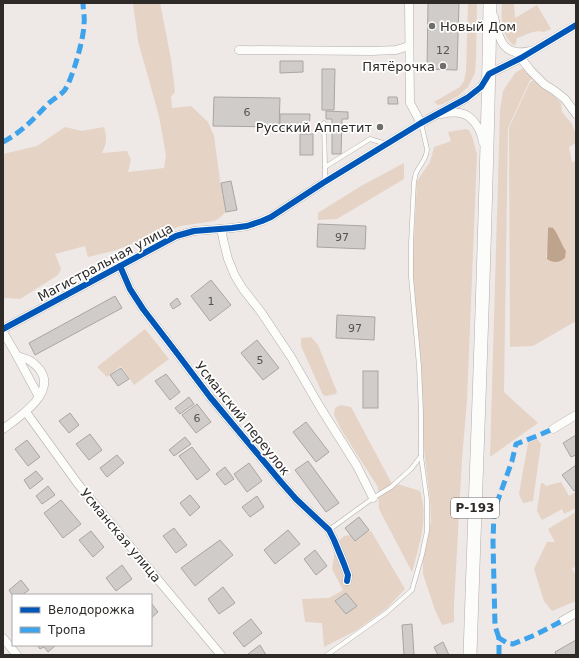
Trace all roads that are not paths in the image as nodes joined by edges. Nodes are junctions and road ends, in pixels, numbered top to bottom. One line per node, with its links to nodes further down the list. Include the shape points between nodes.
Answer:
1 (409, 3): 5 (street)
2 (490, 3): 4 (street, via 499,37 508,50 523,52); 8 (highway, Р-193)
3 (576, 25): 4 (street)
4 (543, 45): 7 (street)
5 (409, 46): 6 (street, via 396,50 372,51); 12 (street, via 410,103)
6 (238, 50)
7 (521, 58): 8 (street); 9 (street, via 544,84 565,99)
8 (489, 74): 10 (street, Магистральная улица, via 475,93); 14 (highway, Р-193)
9 (576, 114)
10 (436, 115): 12 (street, Магистральная улица); 14 (street, via 458,113 470,118 481,132)
11 (324, 123): 15 (lane)
12 (422, 123): 13 (street, Магистральная улица); 27 (lane, via 427,153 414,182 411,243 411,277 419,366)
13 (386, 144): 15 (lane, via 370,139); 16 (street, Магистральная улица)
14 (487, 160): 37 (highway, Р-193)
15 (324, 167): 16 (lane)
16 (325, 182): 17 (street, Магистральная улица, via 271,217 247,226)
17 (221, 229): 18 (street, Магистральная улица, via 194,231 176,236); 28 (street, via 235,276 291,357 357,466)
18 (120, 266): 19 (street, Магистральная улица); 29 (street, Усманский переулок, via 130,289 143,309 210,397 296,499)
19 (3, 329)
20 (3, 332): 21 (street)
21 (17, 356): 22 (street); 22 (street, via 28,359 44,376 44,386)
22 (39, 397): 23 (street)
23 (26, 412): 25 (street); 35 (street, Усманская улица, via 78,484)
24 (576, 415): 26 (street)
25 (3, 429)
26 (553, 429)
27 (421, 456): 28 (lane, via 391,488); 36 (lane, via 427,500 427,531 412,590 386,613)
28 (373, 498): 29 (lane)
29 (329, 530): 30 (street, Усманский переулок, via 348,575)
30 (347, 581)
31 (576, 613): 32 (street)
32 (562, 621)
33 (3, 638): 34 (street)
34 (17, 655)
35 (221, 655)
36 (326, 655)
37 (470, 655)

